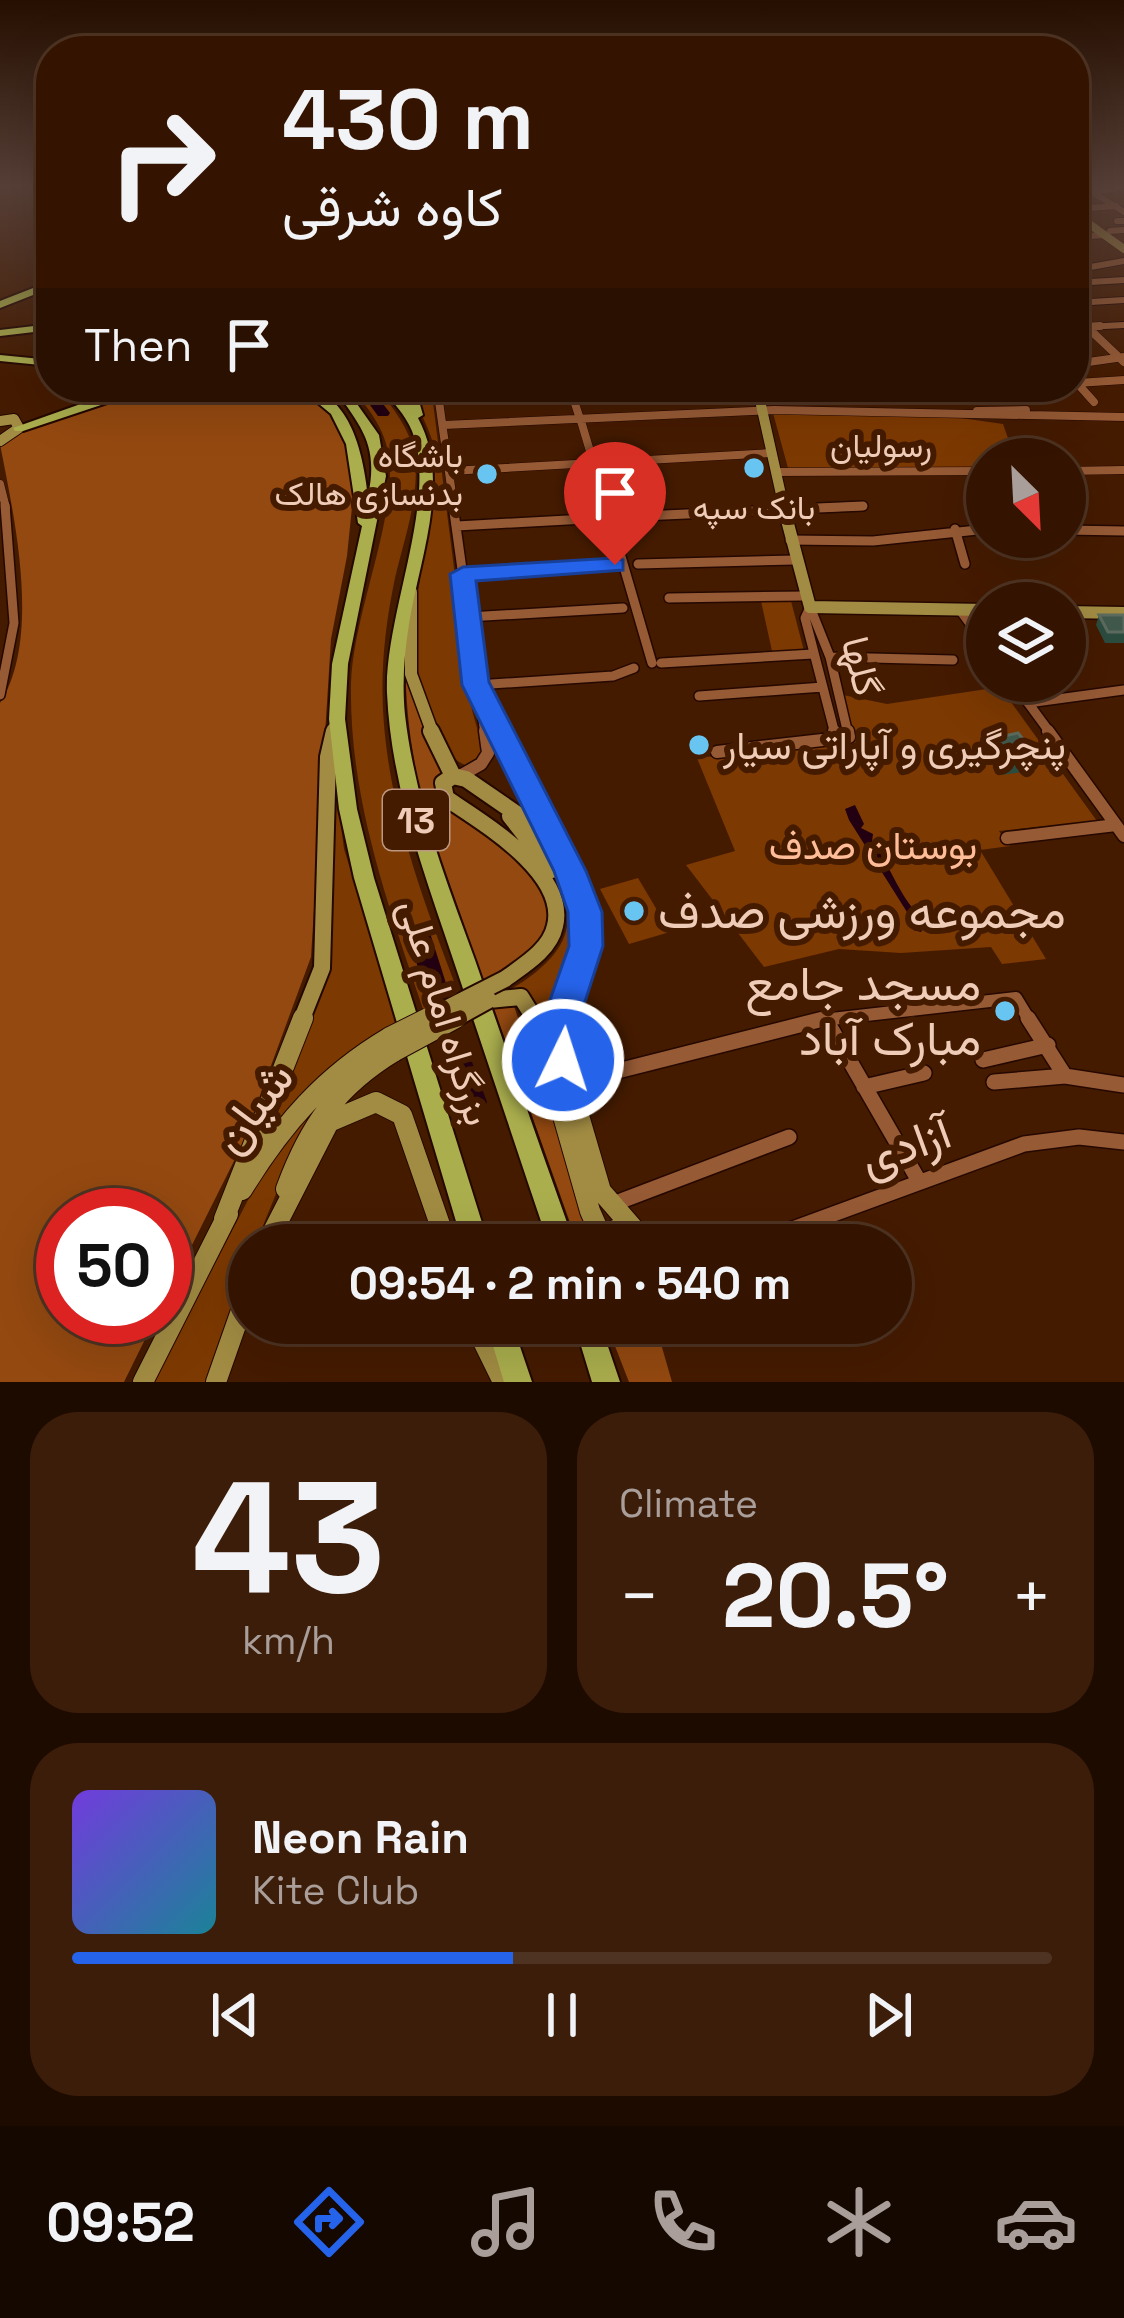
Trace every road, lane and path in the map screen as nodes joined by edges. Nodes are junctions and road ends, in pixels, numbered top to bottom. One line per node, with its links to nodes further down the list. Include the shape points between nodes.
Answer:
1 (1124, 252): 2 (street)
2 (1089, 263)
3 (1124, 280): 4 (street)
4 (1089, 282)
5 (36, 290): 8 (highway)
6 (1089, 303): 7 (street)
7 (1121, 303)
8 (0, 305)
9 (36, 325): 12 (highway)
10 (1124, 325): 11 (street)
11 (1089, 326)
12 (0, 329)
13 (1089, 332): 16 (street)
14 (0, 355): 15 (highway)
15 (36, 359)
16 (1122, 359): 17 (street)
17 (1089, 362)
18 (1124, 380): 19 (street)
19 (1089, 382)
20 (1089, 396): 31 (street)
21 (78, 402): 37 (highway)
22 (106, 402): 37 (highway)
23 (318, 402): 34 (highway)
24 (324, 402): 34 (highway)
25 (351, 402): 54 (highway, بزرگراه امام علی / 13, via 379,452)
26 (397, 402): 39 (highway)
27 (413, 402): 39 (highway, بزرگراه امام علی)
28 (440, 402): 38 (street)
29 (575, 402): 42 (street)
30 (760, 402): 32 (main road)
31 (1094, 402)
32 (762, 410): 35 (street); 38 (street); 41 (main road)
33 (1026, 410): 35 (street)
34 (337, 411): 54 (highway, via 357,451)
35 (932, 411): 36 (street, via 1040,422)
36 (1124, 417)
37 (10, 423): 40 (main road)
38 (444, 425): 44 (street)
39 (420, 434): 66 (highway, بزرگراه امام علی / 13, via 426,475)
40 (0, 440)
41 (772, 453): 42 (street); 47 (main road)
42 (593, 463): 44 (street); 80 (street, via 657,663)
43 (1124, 470): 46 (street)
44 (450, 471): 55 (street)
45 (966, 471): 47 (street, رسولیان)
46 (1086, 471)
47 (776, 472): 50 (main road)
48 (0, 484): 51 (street)
49 (863, 506): 50 (street)
50 (784, 509): 52 (street); 60 (main road)
51 (4, 514): 61 (street)
52 (620, 517)
53 (604, 518): 55 (street)
54 (366, 526): 90 (highway, بزرگراه امام علی / 13, via 344,630)
55 (457, 526): 67 (street)
56 (955, 529): 57 (street); 60 (street, via 873,541); 65 (street)
57 (966, 529)
58 (1086, 530): 59 (street)
59 (1124, 531)
60 (790, 540): 62 (main road)
61 (5, 556): 69 (street)
62 (795, 560): 64 (street); 70 (main road)
63 (615, 565): 67 (street)
64 (638, 565)
65 (965, 565)
66 (410, 568): 93 (main road, via 411,674); 120 (highway, بزرگراه امام علی / 13, via 394,676 414,814)
67 (463, 574): 76 (street)
68 (669, 598): 70 (street)
69 (6, 599): 79 (street)
70 (807, 602): 72 (main road); 80 (street, گلها); 81 (street, گلها)
71 (623, 608): 76 (street)
72 (961, 610): 73 (main road); 77 (street)
73 (966, 610)
74 (1086, 612): 75 (main road)
75 (1124, 613)
76 (468, 617): 84 (street)
77 (966, 617)
78 (0, 644): 79 (street)
79 (13, 648): 87 (street)
80 (813, 653): 85 (street, گلها)
81 (830, 656): 82 (street); 91 (street, گلها, via 848,737)
82 (953, 660)
83 (634, 668): 84 (street)
84 (476, 685): 93 (street, via 488,753); 99 (street)
85 (823, 687): 88 (street); 91 (street, گلها)
86 (1124, 690): 89 (street)
87 (0, 695)
88 (700, 696)
89 (1028, 703): 96 (street)
90 (337, 719): 115 (main road, via 328,758 322,968); 119 (highway, بزرگراه امام علی / 13, via 364,878)
91 (836, 738): 92 (street)
92 (717, 752)
93 (457, 776): 94 (main road); 102 (main road, bridge, via 443,784 446,798 526,854 553,888 557,914 550,940 505,980)
94 (497, 802): 99 (main road); 100 (main road, via 554,874 566,910 542,962)
95 (1124, 806): 96 (street)
96 (1104, 808): 97 (street)
97 (1120, 830): 98 (street)
98 (1007, 838)
99 (558, 851): 108 (main road, via 587,923 560,1031)
100 (489, 1000): 102 (main road, bridge); 121 (main road, via 521,997 534,1015)
101 (825, 1018): 103 (street, via 1018,999); 108 (street); 110 (street)
102 (392, 1044): 115 (main road, شیان, via 337,1068 304,1098); 116 (main road, via 310,1122)
103 (1048, 1045): 104 (street); 106 (street)
104 (983, 1060)
105 (924, 1073): 110 (street)
106 (1065, 1076): 107 (street); 109 (street)
107 (994, 1082)
108 (569, 1083): 114 (main road)
109 (1124, 1085)
110 (864, 1087): 113 (street)
111 (789, 1137): 114 (street)
112 (1124, 1145): 113 (street, آزادی, via 1093,1138 1024,1144)
113 (919, 1181): 123 (street, آزادی)
114 (610, 1205): 122 (main road)
115 (224, 1219): 128 (main road, شیان)
116 (274, 1224)
117 (277, 1224): 118 (main road, via 329,1122 376,1102 402,1115)
118 (440, 1224)
119 (470, 1224)
120 (555, 1224)
121 (596, 1224)
122 (628, 1224)
123 (805, 1224)
124 (229, 1344): 129 (main road)
125 (484, 1344): 130 (main road)
126 (506, 1344): 131 (highway)
127 (593, 1344): 132 (highway)
128 (143, 1382)
129 (216, 1382)
130 (503, 1382)
131 (518, 1382)
132 (606, 1382)

